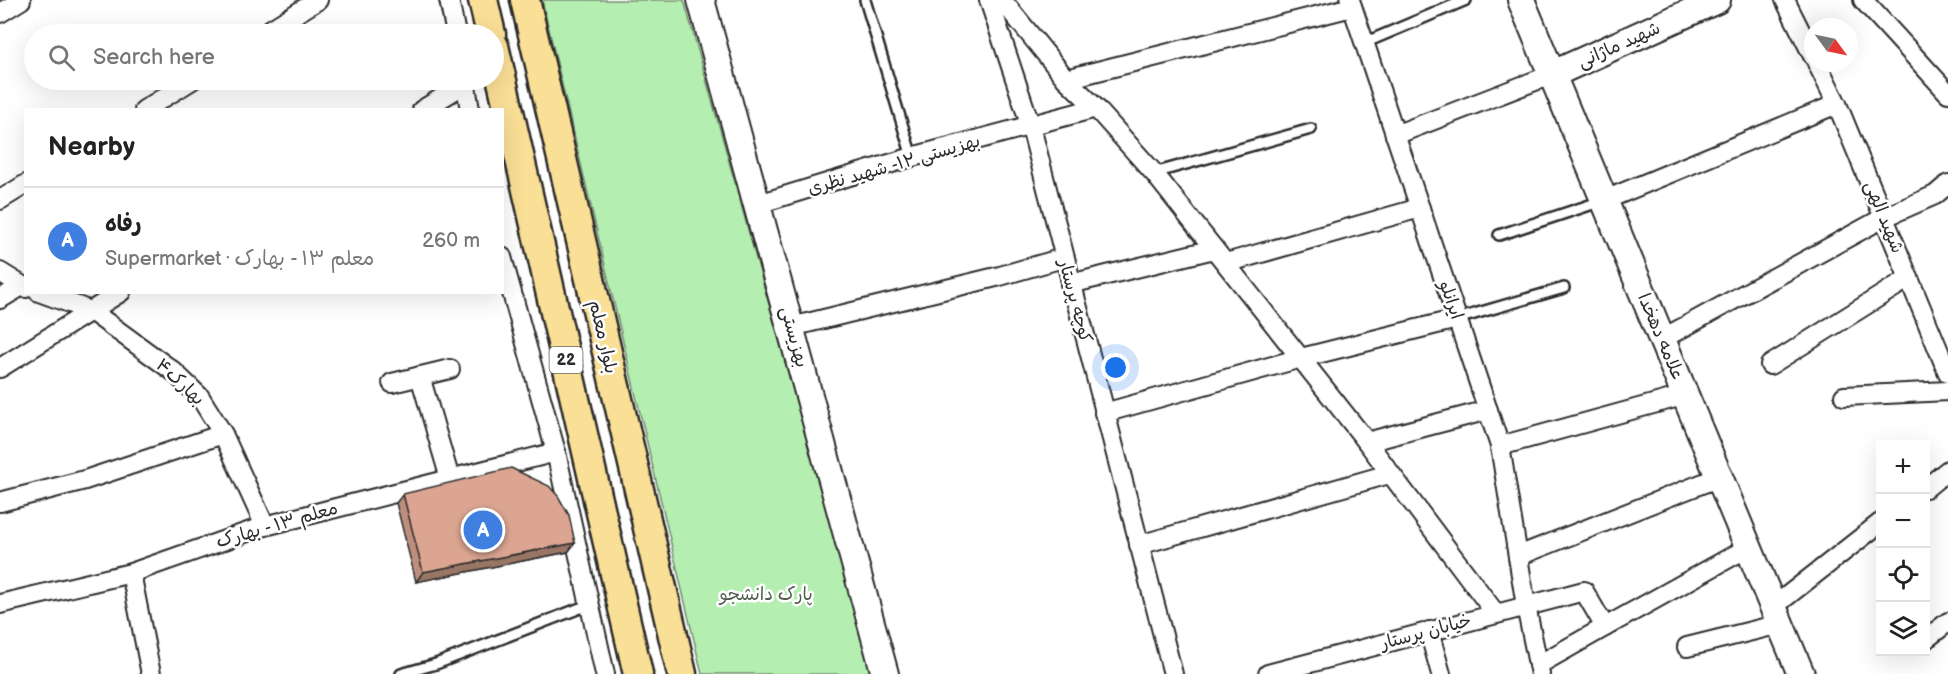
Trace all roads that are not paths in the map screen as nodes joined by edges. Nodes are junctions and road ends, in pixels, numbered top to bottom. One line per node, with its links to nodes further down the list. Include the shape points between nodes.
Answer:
1 (21, 0): 16 (street)
2 (318, 0): 17 (street)
3 (449, 0): 18 (street)
4 (483, 0): 19 (main road)
5 (525, 0): 108 (main road, بلوار معلم)
6 (703, 0): 44 (street, بهزیستی)
7 (865, 0): 38 (lane)
8 (989, 0): 35 (street, کوچه پرستار)
9 (1002, 0): 24 (street)
10 (1466, 0): 21 (lane)
11 (1521, 0): 23 (street, علامه دهخدا)
12 (1717, 0): 23 (street, شهید ماژانی)
13 (1785, 0): 20 (street)
14 (1863, 0): 29 (street)
15 (1351, 4): 21 (street, ایرانلو); 24 (street)
16 (0, 13)
17 (279, 24)
18 (454, 24)
19 (489, 24)
20 (1804, 38)
21 (1364, 43): 37 (street, ایرانلو)
22 (1821, 72): 30 (street, شهید الهی)
23 (1553, 74): 37 (street); 43 (street, علامه دهخدا)
24 (1066, 79): 34 (street)
25 (176, 90): 31 (street)
26 (452, 90): 32 (street)
27 (467, 90): 33 (street)
28 (504, 90): 107 (main road, 22)
29 (1948, 93)
30 (1837, 104): 43 (street); 46 (street, شهید الهی)
31 (147, 108)
32 (425, 108)
33 (470, 108)
34 (1096, 108): 35 (street, بهزیستی ۱۲- شهید نظری); 39 (street)
35 (1031, 127): 38 (street, بهزیستی ۱۲- شهید نظری); 49 (street, کوچه پرستار)
36 (1311, 129): 39 (lane)
37 (1395, 135): 45 (street, ایرانلو)
38 (912, 157): 44 (street, بهزیستی ۱۲- شهید نظری)
39 (1154, 173): 48 (street)
40 (1948, 184): 46 (street, via 1935,195)
41 (24, 185): 42 (street)
42 (0, 200)
43 (1605, 200): 47 (lane); 63 (street, علامه دهخدا)
44 (758, 204): 62 (street, بهزیستی)
45 (1420, 208): 48 (street); 61 (street, ایرانلو)
46 (1884, 217): 52 (street, شهید الهی); 63 (street)
47 (1499, 235)
48 (1220, 256): 53 (street); 65 (street)
49 (1063, 258): 53 (street, کوچه پرستار); 62 (street)
50 (504, 264): 80 (street)
51 (0, 272): 54 (street, بهارک۴)
52 (1909, 278): 64 (street, شهید الهی); 66 (street)
53 (1070, 284): 76 (street, کوچه پرستار)
54 (24, 286)
55 (1564, 288): 61 (lane)
56 (24, 291): 59 (street)
57 (43, 294): 60 (street, بهارک۴)
58 (118, 294): 60 (street)
59 (0, 299)
60 (91, 311): 67 (street); 77 (street, بهارک۴, via 200,397)
61 (1457, 319): 65 (street); 75 (street, ایرانلو)
62 (791, 327): 109 (street, بهزیستی)
63 (1662, 339): 73 (street, علامه دهخدا)
64 (1942, 340): 69 (street, شهید الهی)
65 (1301, 358): 76 (street); 78 (street)
66 (1770, 365)
67 (0, 368)
68 (450, 369): 70 (street)
69 (1948, 373)
70 (420, 376): 71 (street); 84 (street)
71 (392, 383)
72 (1948, 391): 74 (street)
73 (1686, 395): 79 (street); 83 (street, علامه دهخدا)
74 (1844, 396)
75 (1488, 410): 78 (street); 79 (street, ایرانلو)
76 (1104, 413): 89 (street, کوچه پرستار)
77 (223, 434): 86 (street, via 85,480); 87 (street, بهارک۴)
78 (1367, 442): 82 (street)
79 (1500, 446): 91 (street, ایرانلو)
80 (556, 452): 84 (street, معلم ۱۳ - بهارک); 94 (street)
81 (1948, 470): 85 (street)
82 (1389, 474): 89 (street); 96 (street)
83 (1719, 477): 90 (street, علامه دهخدا); 91 (street)
84 (450, 479): 87 (street, معلم ۱۳ - بهارک)
85 (1930, 485)
86 (0, 502)
87 (265, 526): 92 (street, معلم ۱۳ - بهارک)
88 (1876, 527): 97 (street)
89 (1139, 545): 110 (street, کوچه پرستار)
90 (1749, 547): 97 (street, علامه دهخدا); 99 (street)
91 (1518, 556): 95 (street, ایرانلو)
92 (131, 573): 93 (street, معلم ۱۳ - بهارک); 104 (street)
93 (0, 604)
94 (588, 605): 105 (lane); 106 (street)
95 (1526, 606): 96 (street, خیابان پرستار); 99 (street, خیابان پرستار, via 1584,591); 103 (street, ایرانلو)
96 (1496, 614): 100 (street, خیابان پرستار)
97 (1776, 615): 102 (street); 113 (street, علامه دهخدا)
98 (1948, 622): 101 (street)
99 (1605, 627): 103 (street)
100 (1429, 632): 111 (street, خیابان پرستار); 112 (street)
101 (1930, 636)
102 (1687, 647)
103 (1539, 669)
104 (151, 674)
105 (401, 674)
106 (605, 674)
107 (638, 674)
108 (682, 674)
109 (885, 674)
110 (1173, 674)
111 (1268, 674)
112 (1441, 674)
113 (1801, 674)

